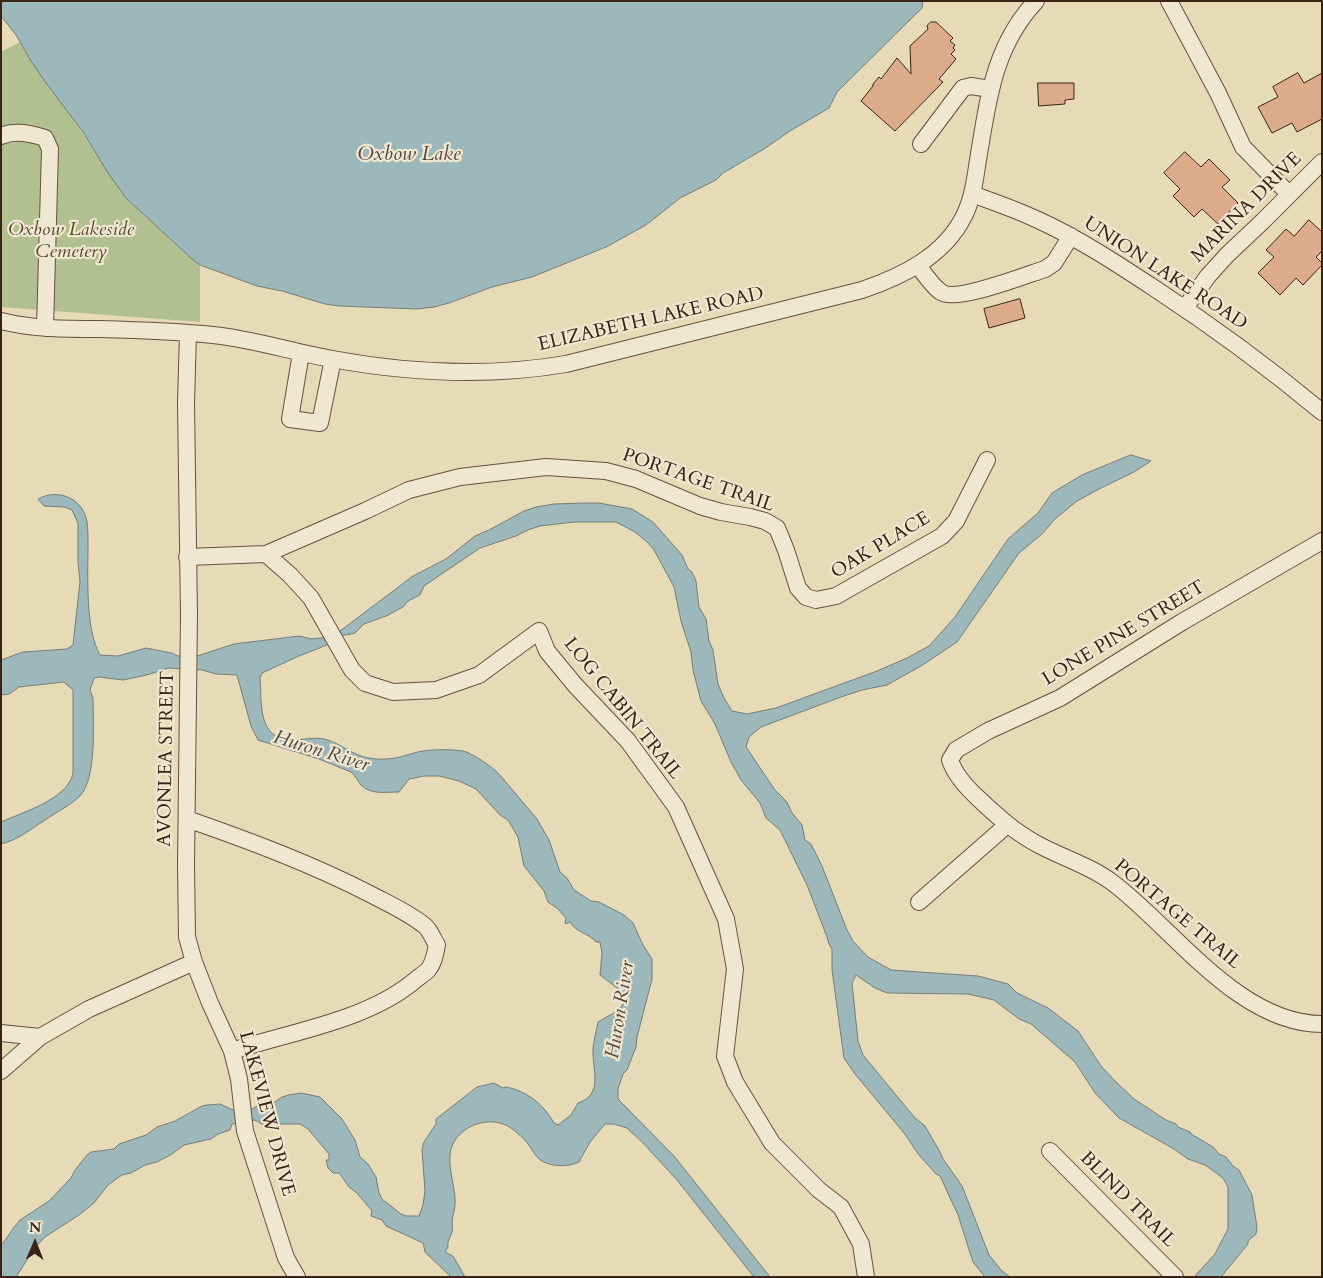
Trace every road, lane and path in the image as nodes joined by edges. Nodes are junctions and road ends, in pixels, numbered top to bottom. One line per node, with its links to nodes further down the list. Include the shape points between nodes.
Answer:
1 (1036, 1): 3 (street, ELIZABETH LAKE ROAD, via 1006,43)
2 (1169, 1): 8 (street, via 1243,146)
3 (990, 89): 5 (street, via 963,88); 7 (street, ELIZABETH LAKE ROAD)
4 (1, 136): 13 (street, via 34,134 45,138 50,148)
5 (920, 144)
6 (1322, 162): 8 (street, MARINA DRIVE)
7 (972, 194): 9 (street, UNION LAKE ROAD, via 1021,212); 10 (street, ELIZABETH LAKE ROAD, via 959,225)
8 (1288, 194): 11 (street, MARINA DRIVE, via 1208,276)
9 (1071, 236): 10 (street, via 1054,263 1044,269 967,294 953,296 942,293); 11 (street, UNION LAKE ROAD)
10 (918, 266): 16 (street, ELIZABETH LAKE ROAD, via 886,282 847,294 551,366 449,371)
11 (1185, 308): 17 (street, UNION LAKE ROAD, via 1274,372)
12 (2, 325): 13 (street, ELIZABETH LAKE ROAD)
13 (45, 328): 14 (street, ELIZABETH LAKE ROAD)
14 (188, 333): 15 (street, ELIZABETH LAKE ROAD, via 233,338); 21 (street, AVONLEA STREET)
15 (301, 353): 16 (street, ELIZABETH LAKE ROAD); 16 (street, via 290,419 320,424)
16 (332, 359)
17 (1322, 412)
18 (987, 460): 22 (street, OAK PLACE, via 956,521 942,536 836,596)
19 (1322, 541): 23 (street, LONE PINE STREET, via 1198,612 1060,698 988,730 956,750)
20 (266, 554): 21 (street); 22 (street, PORTAGE TRAIL, via 366,512 409,490 460,477 546,467 606,471 636,479 700,506 765,521 777,528 798,588 806,597); 35 (street, LOG CABIN TRAIL, via 311,598 352,670 365,683 394,692 436,690 479,675 539,631 547,651 574,685 628,741 676,807 726,919 735,969 725,1056 736,1082 772,1143 841,1207 861,1244)
21 (187, 557): 24 (street, AVONLEA STREET)
22 (816, 600)
23 (950, 760): 25 (street, PORTAGE TRAIL, via 953,769 972,792)
24 (187, 819): 27 (street, AVONLEA STREET, via 187,937); 31 (street, via 311,865 403,911 426,927 437,945 428,970 376,1005)
25 (1007, 825): 26 (street); 28 (street, PORTAGE TRAIL, via 1038,845 1112,882 1244,998 1270,1012 1309,1024)
26 (919, 902)
27 (194, 962): 30 (street, via 89,1009); 31 (street, LAKEVIEW DRIVE)
28 (1322, 1024)
29 (1, 1033): 30 (street)
30 (40, 1037): 32 (street)
31 (232, 1051): 34 (street, LAKEVIEW DRIVE, via 245,1131 286,1258)
32 (1, 1071)
33 (1050, 1151): 36 (street, BLIND TRAIL)
34 (297, 1277)
35 (866, 1277)
36 (1175, 1277)

